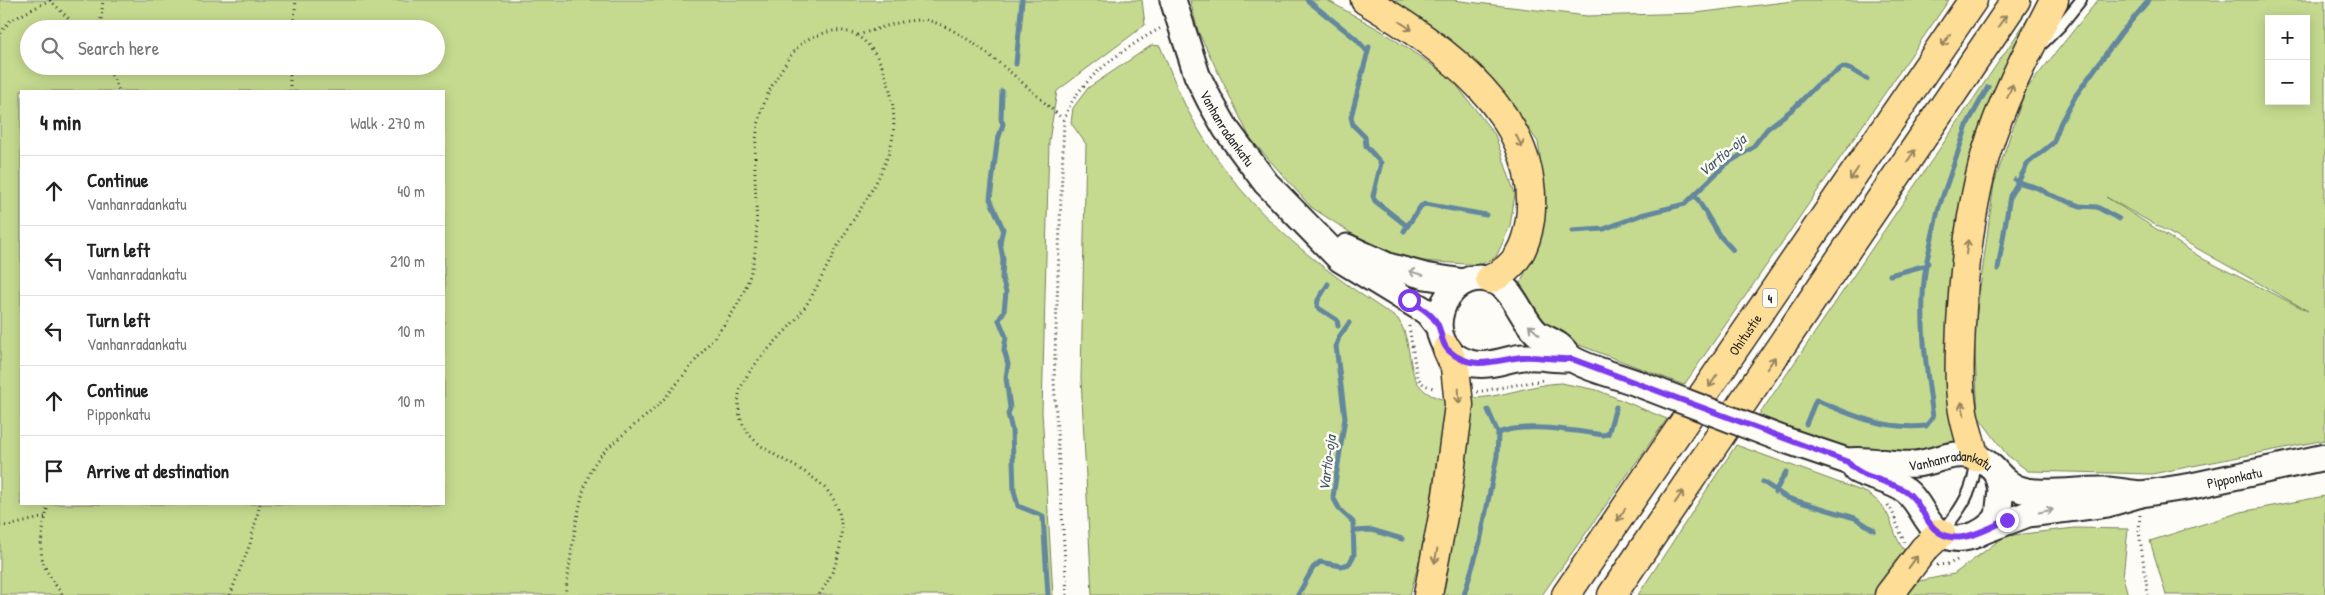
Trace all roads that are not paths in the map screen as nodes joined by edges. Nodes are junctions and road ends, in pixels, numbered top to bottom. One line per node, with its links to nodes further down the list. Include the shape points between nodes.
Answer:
1 (1365, 0): 9 (highway, one-way to 9, via 1410,28 1460,67 1499,110 1524,150 1532,194 1526,236 1512,266 1504,273)
2 (1974, 0): 20 (highway, Ohitustie / 4, one-way to 20)
3 (2016, 0): 21 (highway, one-way to 3)
4 (2054, 0): 7 (highway)
5 (2081, 0): 7 (lane)
6 (1176, 11): 8 (street, Vanhanradankatu, via 1197,75 1226,129 1266,183)
7 (2022, 63): 12 (highway, one-way to 7, via 1962,407 1960,383 1963,277 1971,221 1987,152)
8 (1317, 233): 9 (street, Vanhanradankatu, one-way to 8, via 1425,276 1388,266); 10 (street, Vanhanradankatu, via 1340,259 1427,312)
9 (1477, 280): 10 (street, via 1451,291 1443,304); 11 (street, Vanhanradankatu, one-way to 9, via 1558,344 1539,335 1526,322 1501,284)
10 (1443, 337): 11 (street, Vanhanradankatu, via 1468,362 1477,364 1521,358); 19 (highway, one-way to 19, via 1455,367 1459,405)
11 (1572, 359): 14 (street, Vanhanradankatu, bridge)
12 (1974, 456): 14 (street, Vanhanradankatu, via 1952,454 1918,464); 15 (street, Vanhanradankatu); 18 (lane, via 1974,478 1965,502)
13 (2325, 457): 16 (street, Pipponkatu)
14 (1848, 462): 18 (street, Vanhanradankatu, via 1858,471 1906,491)
15 (1997, 474): 16 (street, Pipponkatu, via 2013,487 2028,491 2106,490); 17 (street, Vanhanradankatu, via 2001,490 1998,517)
16 (2140, 503): 17 (street, Pipponkatu, one-way to 16, via 2028,514 2057,508)
17 (1983, 531): 18 (street, via 1967,538 1953,538)
18 (1941, 533): 22 (highway, one-way to 18, via 1924,548)
19 (1428, 595)
20 (1566, 595)
21 (1612, 595)
22 (1889, 595)

